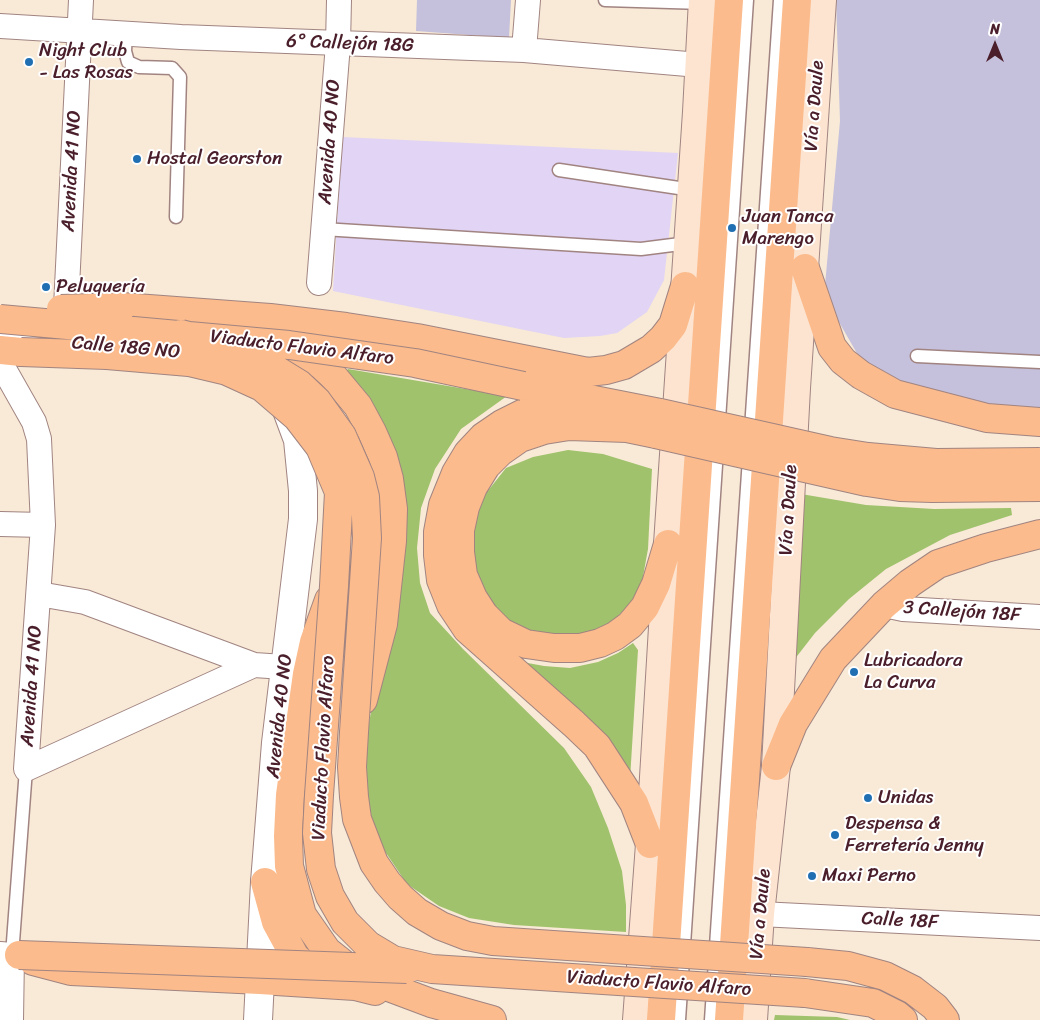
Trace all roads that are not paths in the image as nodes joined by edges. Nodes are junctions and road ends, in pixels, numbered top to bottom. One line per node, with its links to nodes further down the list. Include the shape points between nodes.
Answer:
1 (81, 0): 11 (street, Avenida 41 NO)
2 (339, 0): 13 (street, Avenida 40 NO)
3 (528, 0): 14 (street)
4 (605, 0): 9 (lane)
5 (747, 0): 67 (lane)
6 (780, 0): 68 (lane)
7 (798, 0): 69 (main road, Vía a Daule)
8 (822, 0): 21 (main road, Vía a Daule)
9 (712, 1): 15 (main road); 66 (main road)
10 (0, 26): 11 (street, 6° Callejón 18G)
11 (78, 31): 12 (street, 6° Callejón 18G); 27 (street, Avenida 41 NO)
12 (126, 33): 13 (street, 6° Callejón 18G); 18 (lane, via 128,62 172,68 180,77)
13 (338, 44): 14 (street, 6° Callejón 18G); 19 (street, Avenida 40 NO)
14 (524, 50): 15 (street, 6° Callejón 18G)
15 (699, 65): 17 (main road)
16 (559, 170): 17 (lane)
17 (692, 190): 20 (main road)
18 (176, 217)
19 (323, 229): 20 (lane, via 641,249); 22 (street, Avenida 40 NO)
20 (688, 243): 23 (main road)
21 (805, 268): 36 (main road, via 832,347 861,375 895,394 987,418); 51 (main road, Vía a Daule)
22 (319, 283)
23 (685, 286): 33 (main road, via 673,325 639,358 606,370); 43 (main road)
24 (0, 312): 33 (main road, bridge, via 122,307 270,318 417,338)
25 (0, 319): 28 (main road, Viaducto Flavio Alfaro, bridge)
26 (0, 336): 27 (street, Calle 18G NO)
27 (64, 342): 28 (street, Calle 18G NO)
28 (180, 343): 33 (main road, Viaducto Flavio Alfaro, bridge, via 353,353 415,363); 35 (street, Calle 18G NO, via 255,373 272,384); 50 (main road, bridge, via 232,347 299,384 329,417 353,458 365,497 367,517); 50 (main road, bridge, via 320,364 358,406 372,432 390,479 392,541 383,624)
29 (0, 350): 44 (main road, Viaducto Flavio Alfaro, bridge, via 189,362 227,371 262,387 297,417 320,446 339,492)
30 (917, 356): 32 (lane)
31 (0, 362): 41 (street, Avenida 41 NO, via 34,422 38,439)
32 (1040, 362)
33 (525, 373): 34 (main road, Viaducto Flavio Alfaro)
34 (618, 405): 37 (main road, Viaducto Flavio Alfaro); 53 (main road, via 552,405 526,412 483,437 456,473 443,505 438,555 441,580 451,605 467,629 597,746 634,803)
35 (290, 414): 49 (street, Avenida 40 NO, via 298,440 304,491)
36 (1040, 422)
37 (658, 423): 38 (main road, bridge, via 868,457 936,463); 39 (main road, bridge, via 867,482 932,488); 43 (main road, via 627,428 569,426 520,438 486,466 473,486 460,530 460,552 473,598 501,632 526,644 580,648 615,636 646,607)
38 (1040, 462)
39 (1040, 487)
40 (0, 524): 41 (street)
41 (43, 525): 45 (street, Avenida 41 NO)
42 (1040, 534): 46 (main road, via 938,564)
43 (668, 544): 53 (main road)
44 (334, 586): 58 (main road, Viaducto Flavio Alfaro, bridge, via 317,833 321,869 330,896 345,922 368,945 393,960); 61 (main road, bridge, via 314,642 307,674 290,795 289,866 302,915 326,951 351,970 375,982)
45 (39, 594): 48 (street, via 85,602); 52 (street, Avenida 41 NO)
46 (884, 604): 47 (street, 3 Callejón 18F, via 903,609); 51 (main road, via 833,659 793,724)
47 (1040, 617)
48 (254, 665): 49 (street); 52 (street)
49 (284, 667): 54 (street, Avenida 40 NO)
50 (354, 732): 72 (main road, bridge, via 355,805 374,863 400,897 441,926 493,941 848,966 885,976 913,990 936,1007)
51 (776, 766): 55 (main road, Vía a Daule)
52 (26, 769): 57 (lane, Avenida 41 NO)
53 (650, 844): 65 (main road)
54 (265, 882): 59 (street, Avenida 40 NO); 60 (main road, via 276,922 294,957 309,969)
55 (760, 914): 56 (street, Calle 18F); 70 (main road, Vía a Daule)
56 (1040, 928)
57 (10, 955): 58 (main road, bridge); 59 (main road, via 70,971); 62 (street, Avenida 41 NO)
58 (432, 969): 71 (main road, Viaducto Flavio Alfaro, bridge, via 806,993 872,1003)
59 (260, 980): 60 (main road); 63 (street, Avenida 40 NO)
60 (355, 986): 61 (main road)
61 (431, 1003): 64 (main road)
62 (11, 1020)
63 (258, 1020)
64 (492, 1020)
65 (637, 1020)
66 (661, 1020)
67 (679, 1020)
68 (710, 1020)
69 (729, 1020)
70 (753, 1020)
71 (903, 1020)
72 (945, 1020)

